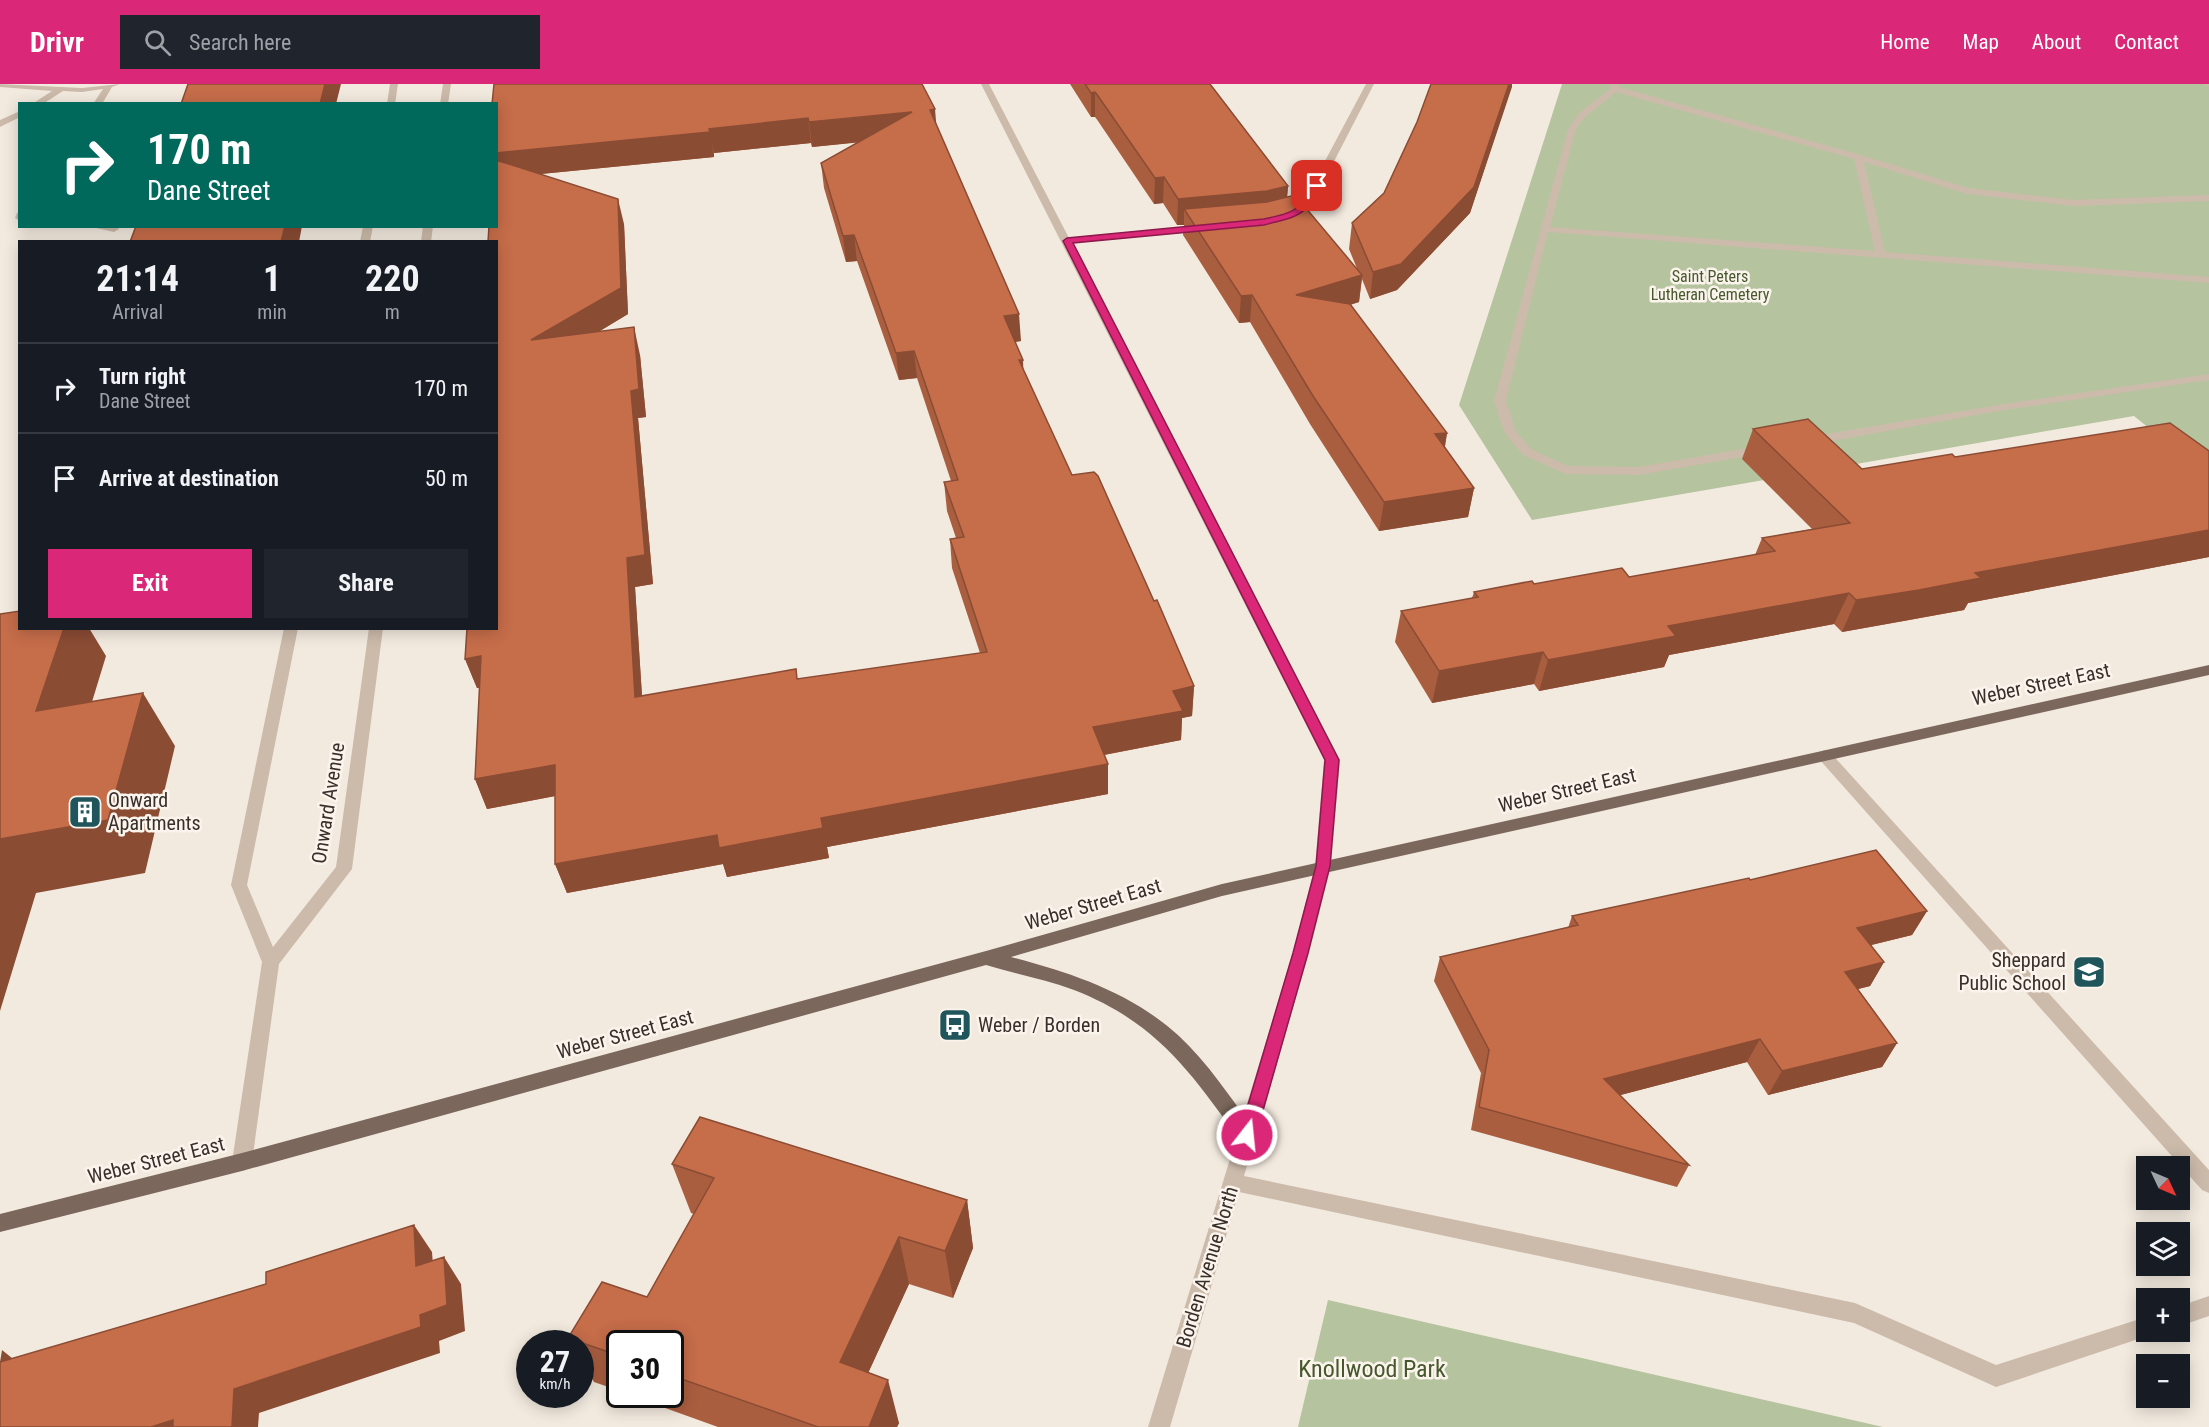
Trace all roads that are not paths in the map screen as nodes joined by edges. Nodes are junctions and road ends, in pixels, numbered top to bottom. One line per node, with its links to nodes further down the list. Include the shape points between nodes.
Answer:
1 (394, 84): 11 (street)
2 (447, 84): 12 (street)
3 (985, 84): 22 (street, Borden Avenue North)
4 (1370, 84): 17 (street, via 1306,207)
5 (0, 85): 8 (street)
6 (112, 85): 8 (street); 10 (street)
7 (1614, 86): 15 (street); 21 (street, via 1572,129)
8 (61, 89): 9 (street)
9 (39, 102)
10 (99, 102)
11 (390, 102)
12 (444, 102)
13 (18, 114): 14 (street)
14 (0, 124)
15 (1858, 157): 16 (street, via 1967,191 2074,203); 23 (street)
16 (2209, 198)
17 (1281, 218)
18 (1209, 227): 22 (street)
19 (106, 228): 20 (street)
20 (114, 229)
21 (1544, 229): 23 (street); 27 (street, via 1500,400 1510,432 1527,452 1566,470 1639,471)
22 (1067, 241): 32 (street, Borden Avenue North, via 1332,760)
23 (1881, 255): 24 (street)
24 (2209, 280)
25 (2209, 377): 26 (street)
26 (1792, 444)
27 (1780, 446)
28 (291, 630): 34 (street, via 239,885)
29 (376, 630): 34 (street, Onward Avenue, via 344,869)
30 (2209, 670): 31 (main road, Weber Street East)
31 (1824, 755): 32 (main road, Weber Street East); 38 (street)
32 (1323, 866): 33 (main road, Weber Street East, via 1222,890); 35 (street, Borden Avenue North)
33 (987, 958): 35 (main road, via 1054,974 1144,1017 1164,1033 1206,1080); 36 (main road, Weber Street East)
34 (272, 962): 36 (street, Onward Avenue)
35 (1247, 1135): 37 (street, Borden Avenue North)
36 (242, 1162): 39 (main road, Weber Street East)
37 (1233, 1182): 42 (street, via 1855,1313 1996,1376); 43 (street, Borden Avenue North)
38 (2209, 1184)
39 (0, 1223)
40 (2209, 1306): 41 (street)
41 (2190, 1313)
42 (2136, 1330)
43 (1159, 1427)

